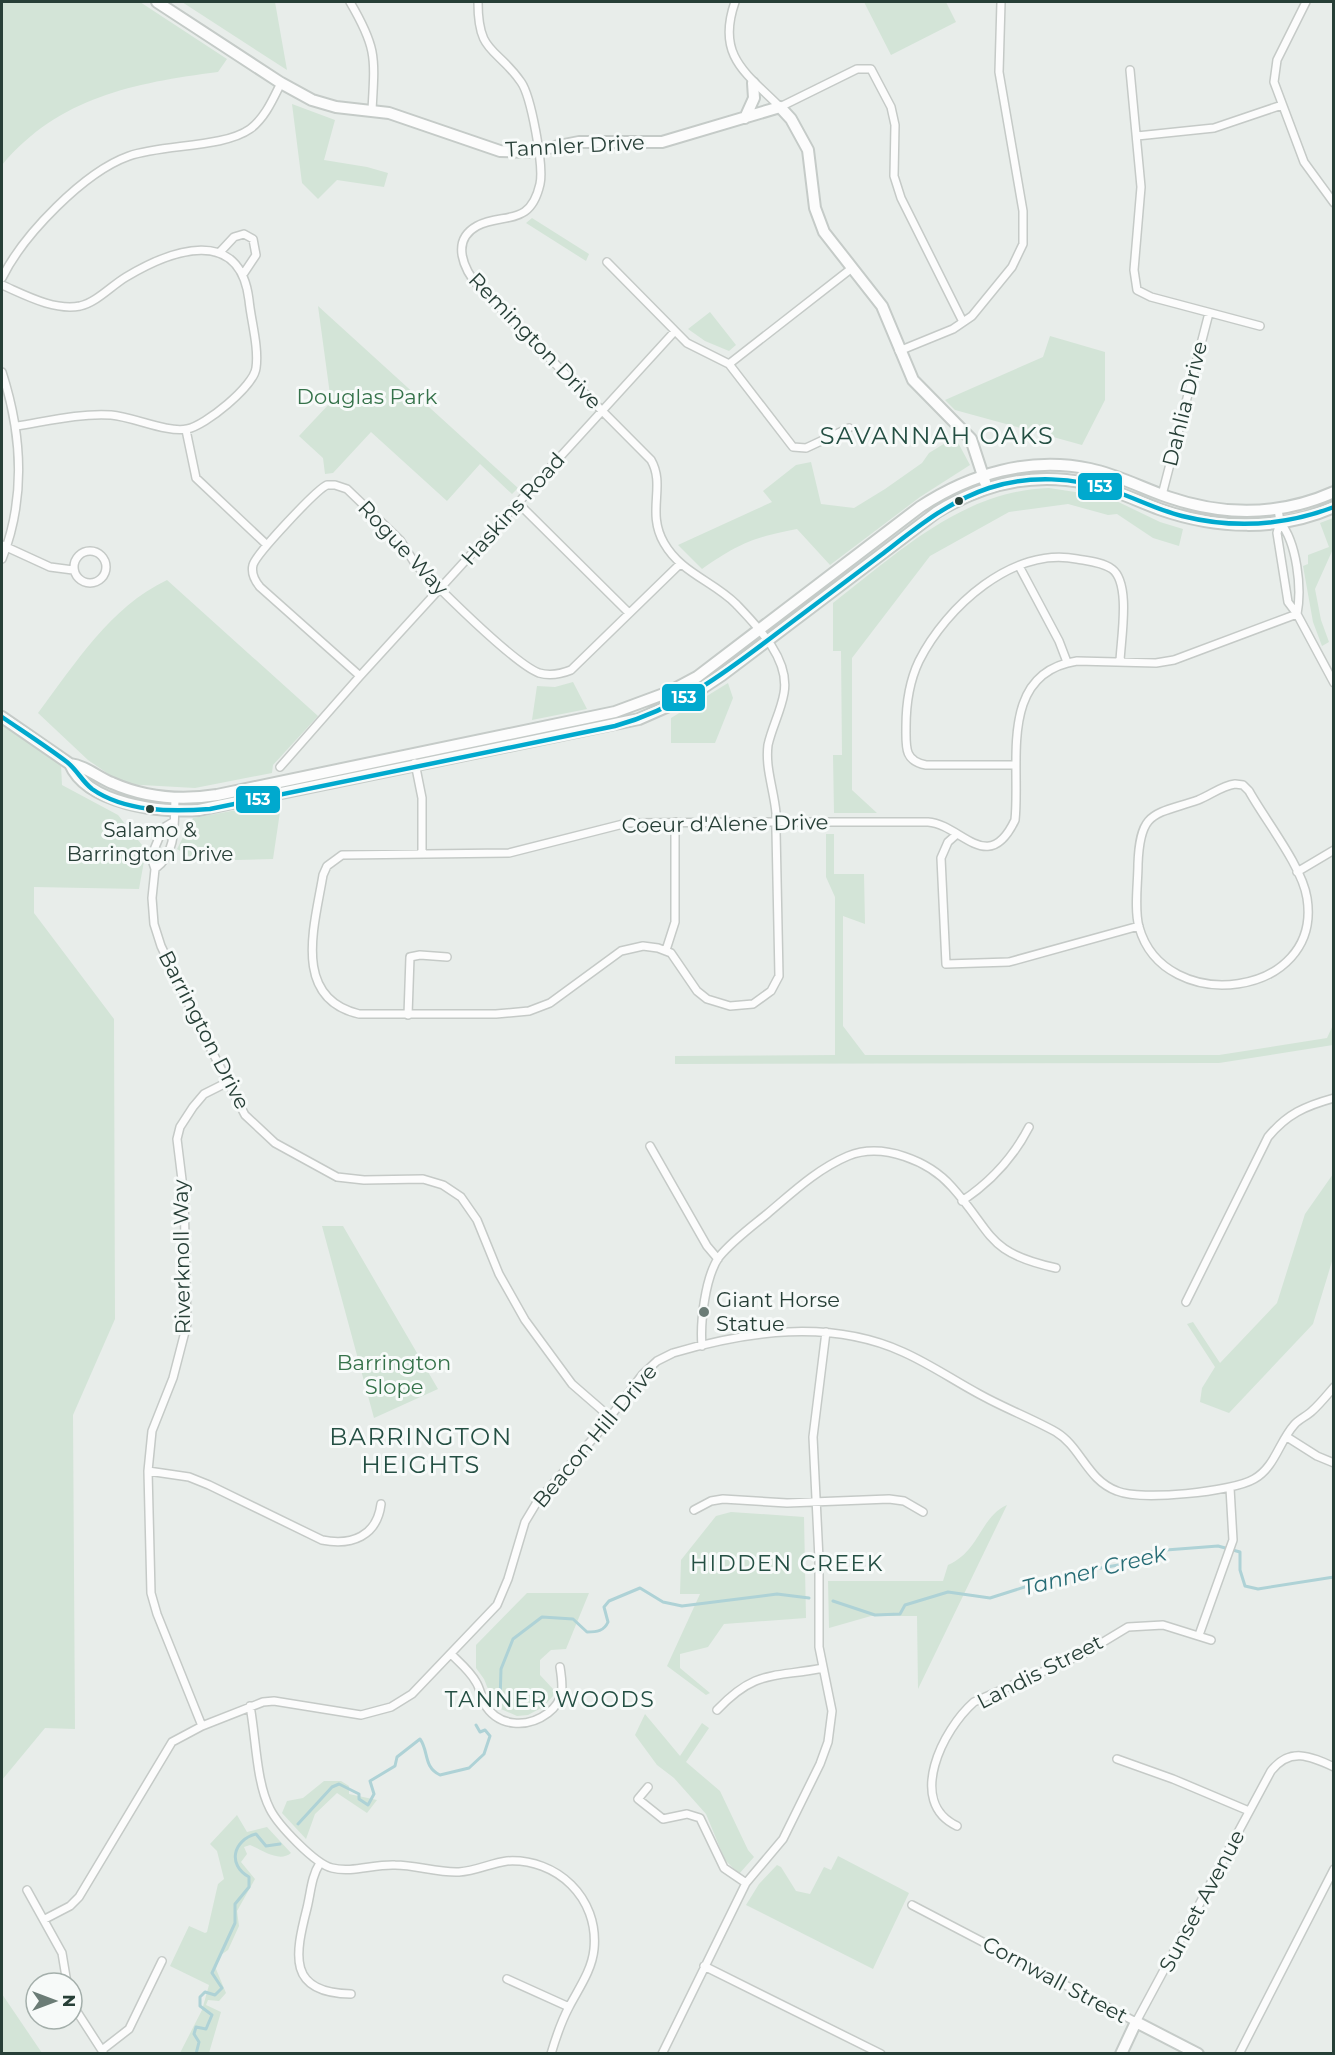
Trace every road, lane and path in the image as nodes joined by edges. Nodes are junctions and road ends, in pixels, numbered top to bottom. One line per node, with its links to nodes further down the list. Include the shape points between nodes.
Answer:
1 (157, 2): 8 (main road, Tannler Drive)
2 (350, 2): 12 (street, via 374,52)
3 (478, 2): 15 (street, Remington Drive, via 483,39 523,84 531,107)
4 (735, 2): 9 (street, via 729,26 730,44 737,63)
5 (1001, 2): 24 (street, via 999,72 1023,211 1023,244 1012,267 977,311)
6 (1306, 2): 10 (street, via 1273,70)
7 (1130, 70): 14 (street)
8 (281, 83): 12 (main road, Tannler Drive, via 324,105); 21 (street, via 257,123 240,134 132,155 84,180 52,212)
9 (753, 83): 11 (street); 13 (main road, via 754,98)
10 (1282, 105): 14 (street, via 1214,128); 16 (street, via 1304,162)
11 (780, 107): 13 (main road, Tannler Drive); 19 (main road, via 808,150 815,208 821,225); 24 (street, Tannler Drive, via 857,69 871,69 891,108 895,125 894,176 901,198)
12 (372, 110): 15 (main road, Tannler Drive, via 490,149)
13 (745, 117): 15 (main road, Tannler Drive, via 662,142 579,142)
14 (1137, 136): 23 (street, via 1142,194 1134,270 1137,290)
15 (537, 151): 30 (street, Remington Drive, via 540,182 531,205 512,219 474,228 463,243 463,266)
16 (1334, 203)
17 (220, 252): 20 (street); 20 (street, via 234,237 244,234 253,239 256,255); 22 (street, via 200,251 162,260 82,305 52,304)
18 (607, 262): 26 (street)
19 (852, 268): 27 (main road, via 882,306); 28 (street)
20 (244, 273): 33 (street, via 256,355 254,375 206,420)
21 (2, 278)
22 (2, 285)
23 (1209, 313): 25 (street); 37 (street, Dahlia Drive)
24 (963, 322): 27 (street)
25 (1260, 326)
26 (675, 331): 28 (street, via 696,349); 30 (street, Haskins Road)
27 (899, 351): 34 (main road, via 922,391 968,435)
28 (729, 364): 32 (street, via 793,447 806,448)
29 (2, 372): 31 (street)
30 (602, 410): 38 (street, Haskins Road); 45 (street, Remington Drive, via 656,468 655,521 664,544)
31 (17, 426): 33 (street, via 92,415); 43 (street, via 18,489)
32 (849, 428)
33 (186, 430): 42 (street, via 196,478)
34 (984, 475): 35 (main road); 37 (main road, via 1022,467 1067,466 1120,477); 51 (main road, via 920,507)
35 (987, 488): 41 (main road, via 1028,480 1068,480 1106,488 1202,521 1239,525); 52 (main road, via 924,521)
36 (1334, 492): 40 (main road)
37 (1162, 495): 40 (main road, via 1219,510)
38 (518, 503): 48 (street, Haskins Road); 49 (street)
39 (1334, 507): 41 (main road)
40 (1278, 509): 41 (street)
41 (1280, 522): 50 (street, via 1287,530 1293,555 1300,599); 50 (street, via 1277,532 1288,602)
42 (267, 545): 48 (street, Rogue Way, via 322,488 340,486 396,535 416,566); 55 (street, Rogue Way, via 253,565 255,581)
43 (4, 546): 44 (street); 47 (street, via 50,567)
44 (2, 559)
45 (680, 564): 49 (street, Rogue Way); 51 (street, Remington Drive, via 729,598)
46 (1019, 566): 53 (street, via 1030,560 1057,556 1114,570 1123,585); 54 (street); 60 (street, via 970,597 941,628 919,662 906,712 906,751 913,761 933,766)
47 (73, 570): 47 (street, via 84,581 97,581 105,573 106,560 97,552 86,552 76,559)
48 (440, 589): 49 (street, Rogue Way, via 523,663 543,674 571,670); 55 (street, Haskins Road)
49 (629, 613)
50 (1298, 614): 53 (street, via 1184,658 1156,663); 56 (street)
51 (758, 631): 52 (street, Remington Drive); 58 (main road, via 697,677 643,702 615,712)
52 (767, 641): 61 (main road, via 696,693 639,719); 66 (street, Remington Drive, via 780,659 785,679 768,757)
53 (1120, 660): 54 (street)
54 (1067, 662): 60 (street, Coeur d'Alene Drive, via 1038,682 1023,703 1016,730)
55 (360, 676): 62 (street, Haskins Road)
56 (1334, 683)
57 (2, 717): 59 (main road)
58 (414, 754): 61 (street); 63 (main road, via 217,795)
59 (70, 764): 63 (main road, via 134,791); 64 (main road, via 75,776 106,794)
60 (1015, 765): 67 (street, Coeur d'Alene Drive, via 1015,820 1007,834 992,844 979,846)
61 (416, 766): 64 (main road); 69 (street, via 422,798)
62 (280, 767)
63 (175, 799): 64 (street, Barrington Drive)
64 (173, 817): 70 (street, Barrington Drive, via 175,834 163,863); 70 (street, Barrington Drive, via 163,828 151,857)
65 (675, 822): 66 (street, Coeur d'Alene Drive); 69 (street, Coeur d'Alene Drive, via 609,826 509,853); 73 (street, via 675,922)
66 (776, 822): 67 (street, Coeur d'Alene Drive, via 937,822); 73 (street, Remington Drive, via 780,962 771,991 753,1004 717,1004 697,991)
67 (957, 834): 72 (street, via 948,842 941,858 946,964 1008,962)
68 (1334, 850): 71 (street)
69 (422, 854): 75 (street, Coeur d'Alene Drive, via 350,854 335,858 323,875 312,955 318,984 339,1006 359,1014)
70 (155, 869): 76 (street, Barrington Drive, via 152,898 159,940)
71 (1298, 872): 72 (street, via 1308,904 1304,937 1284,966 1265,977 1236,983 1202,984 1188,980 1157,960); 72 (street, via 1249,790 1244,785 1228,785 1199,800 1162,810 1147,822 1139,842)
72 (1138, 926)
73 (666, 950): 75 (street, Coeur d'Alene Drive, via 651,946 627,949 550,1002 529,1011)
74 (447, 957): 75 (street, via 410,957)
75 (408, 1015)
76 (226, 1083): 87 (street, Barrington Drive, via 264,1135 329,1174 364,1180 423,1179 443,1185 461,1197 477,1220 499,1274 525,1320 572,1384); 90 (street, Riverknoll Way, via 204,1094 180,1127 177,1139 184,1196 187,1324 173,1378 152,1431)
77 (1334, 1098): 83 (street, via 1295,1111 1268,1137)
78 (1029, 1127): 80 (street, via 998,1173)
79 (650, 1146): 81 (street)
80 (962, 1201): 81 (street, via 951,1186 912,1159 885,1153 850,1155 814,1174); 82 (street, via 988,1236 1009,1255)
81 (718, 1259): 85 (street, via 705,1299)
82 (1056, 1268)
83 (1186, 1302)
84 (826, 1332): 85 (street, Beacon Hill Drive, via 788,1330); 91 (street, Beacon Hill Drive, via 866,1339 902,1352 1056,1432 1094,1476 1114,1491 1140,1496); 92 (street, via 813,1433)
85 (702, 1346): 87 (street, Beacon Hill Drive, via 657,1361)
86 (1334, 1387): 88 (street, Beacon Hill Drive, via 1295,1424)
87 (610, 1417): 98 (street, Beacon Hill Drive, via 527,1516 497,1605)
88 (1287, 1437): 89 (street); 91 (street, Beacon Hill Drive, via 1265,1471)
89 (1334, 1463)
90 (148, 1471): 93 (street, via 189,1477 332,1542 352,1540 370,1531 377,1523); 103 (street, Riverknoll Way, via 151,1593)
91 (1230, 1488): 96 (street, via 1233,1540)
92 (816, 1503): 94 (street, via 723,1499); 95 (street, via 889,1499 904,1501); 100 (street, via 819,1647)
93 (381, 1504)
94 (694, 1510)
95 (923, 1512)
96 (1199, 1635): 97 (street, Landis Street); 108 (street, Landis Street, via 1152,1624 1128,1627 1085,1653 974,1702 951,1727 932,1780 937,1811)
97 (1211, 1640)
98 (452, 1654): 99 (street, via 477,1683 496,1717 514,1723 536,1721 560,1701 564,1688); 101 (street, Beacon Hill Drive, via 407,1698 379,1712 346,1715 274,1701)
99 (560, 1667)
100 (823, 1668): 102 (street, via 751,1681 735,1690); 111 (street, via 832,1711 828,1743 783,1839)
101 (250, 1706): 103 (street, Beacon Hill Drive); 109 (street, via 270,1811)
102 (717, 1710)
103 (202, 1726): 114 (street, Beacon Hill Drive, via 177,1738 168,1748 79,1897)
104 (1117, 1759): 107 (street)
105 (1334, 1767): 107 (street, Sunset Avenue, via 1306,1756 1291,1755 1271,1771)
106 (648, 1787): 111 (street, via 638,1799 643,1805 663,1819 687,1814 700,1818 724,1868)
107 (1249, 1811): 121 (street, Sunset Avenue)
108 (957, 1826)
109 (320, 1863): 119 (street, via 301,1930 298,1964 316,1987); 120 (street, via 344,1870 393,1864 456,1872 505,1862 536,1863 549,1868 567,1879 582,1898 594,1929 592,1962)
110 (1334, 1869): 129 (street)
111 (746, 1883): 116 (street)
112 (27, 1890): 114 (street)
113 (912, 1905): 121 (street, Cornwall Street)
114 (45, 1919): 117 (street, via 62,1953)
115 (162, 1961): 123 (street, via 129,2029)
116 (704, 1966): 125 (street); 126 (street)
117 (65, 1971)
118 (507, 1979): 120 (street)
119 (351, 1994)
120 (569, 2007): 124 (street)
121 (1137, 2022): 127 (main road, Sunset Avenue); 128 (main road, Cornwall Street)
122 (84, 2023): 123 (street)
123 (103, 2052)
124 (551, 2054)
125 (662, 2054)
126 (881, 2054)
127 (1121, 2054)
128 (1198, 2054)
129 (1239, 2054)

